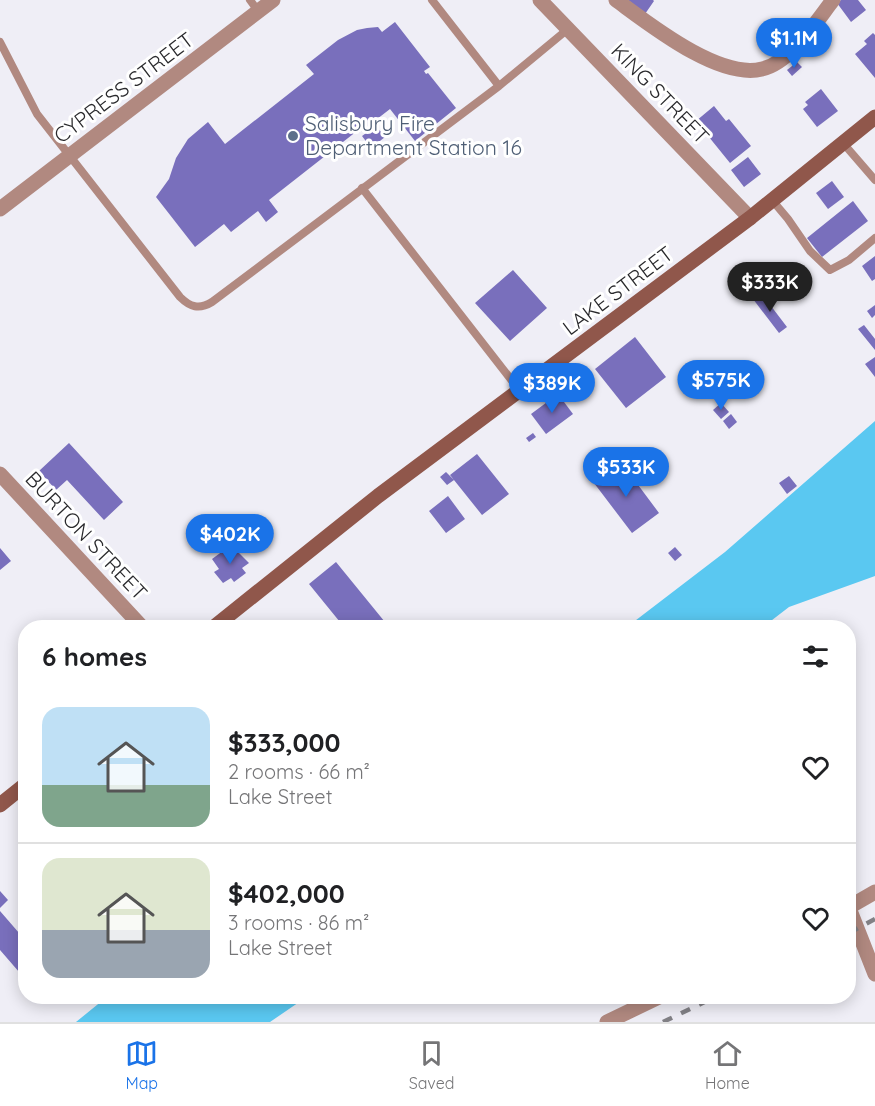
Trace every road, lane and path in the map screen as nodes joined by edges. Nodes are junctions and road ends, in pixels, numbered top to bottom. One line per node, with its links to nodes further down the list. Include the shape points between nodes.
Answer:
1 (273, 0): 6 (street, CYPRESS STREET)
2 (432, 0): 9 (lane)
3 (540, 0): 7 (street, KING STREET)
4 (616, 0): 5 (street, via 662,34 713,63 742,70 761,70 776,63 803,39)
5 (833, 0)
6 (254, 5): 12 (street, CYPRESS STREET)
7 (568, 29): 9 (lane); 17 (street, KING STREET)
8 (0, 42): 12 (lane, via 37,114)
9 (499, 86): 14 (lane)
10 (875, 117): 11 (street, LAKE STREET)
11 (843, 143): 13 (lane); 15 (street, LAKE STREET)
12 (69, 156): 14 (lane, via 180,297 197,307 212,302); 16 (street, CYPRESS STREET)
13 (875, 180)
14 (363, 188): 19 (lane)
15 (772, 200): 17 (street, LAKE STREET); 18 (lane, via 810,251 830,270)
16 (0, 208)
17 (750, 218): 19 (street, LAKE STREET)
18 (875, 238)
19 (520, 391): 22 (street, LAKE STREET, via 378,496)
20 (0, 474): 21 (street, BURTON STREET)
21 (136, 620)
22 (223, 620)
23 (18, 790): 24 (street)
24 (0, 805)
25 (875, 892): 26 (street)
26 (856, 904)
27 (856, 926): 28 (street)
28 (875, 974)
29 (645, 1004): 30 (street)
30 (612, 1021)

